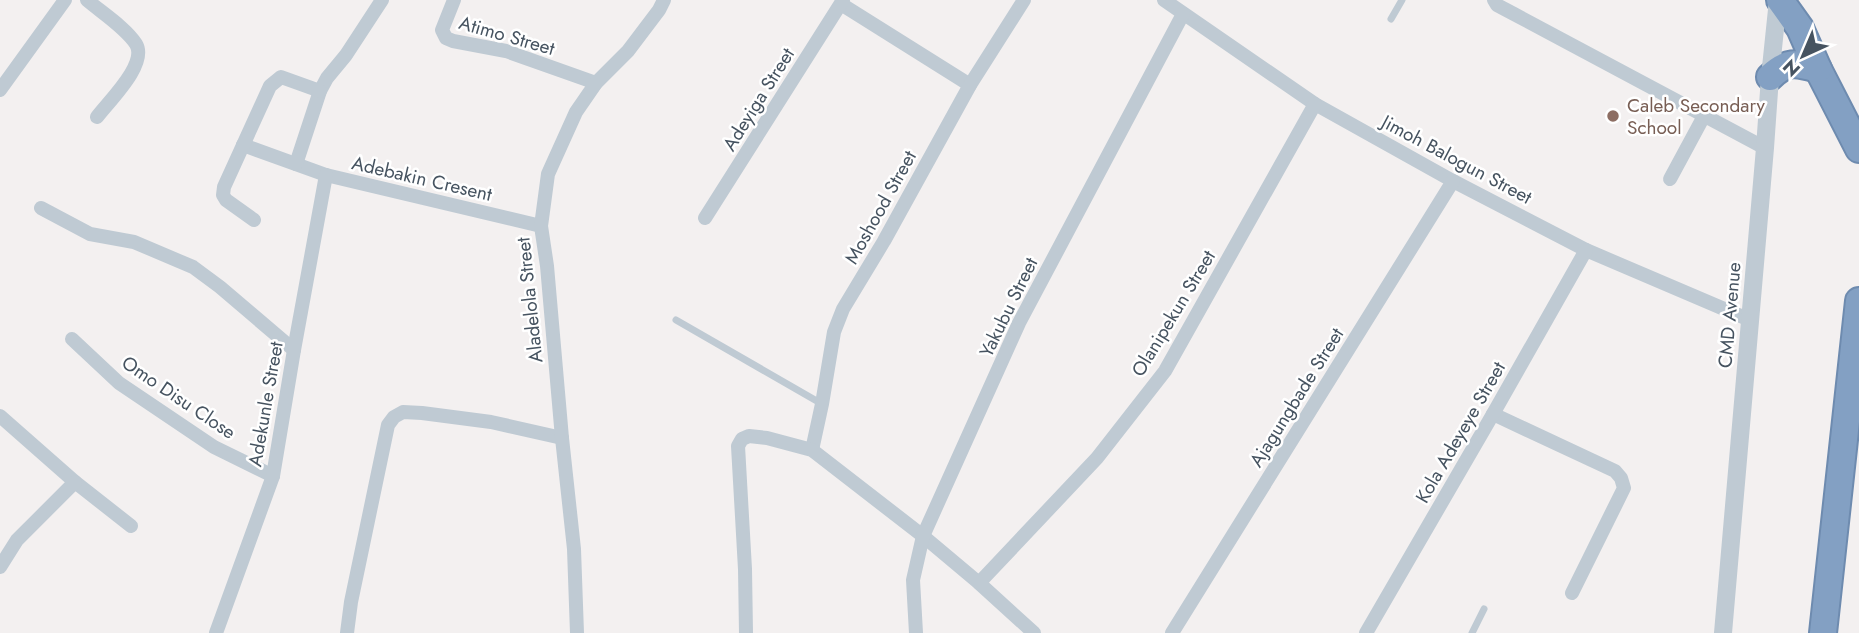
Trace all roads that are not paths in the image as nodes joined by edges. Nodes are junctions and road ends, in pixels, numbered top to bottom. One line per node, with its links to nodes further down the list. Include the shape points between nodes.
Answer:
1 (65, 0): 18 (street)
2 (87, 0): 22 (street, via 137,45 139,58)
3 (382, 0): 19 (street)
4 (454, 0): 16 (street, Atimo Street, via 442,30 446,38 506,51)
5 (664, 0): 16 (street, Aladelola Street, via 628,51)
6 (1024, 0): 17 (street, Moshood Street)
7 (1164, 0): 12 (street, Jimoh Balogun Street)
8 (1402, 0): 13 (lane)
9 (1494, 0): 21 (street)
10 (1779, 0): 14 (highway, via 1800,28); 15 (street, CMD Avenue)
11 (842, 2): 17 (street); 31 (street, Adeyiga Street)
12 (1183, 14): 20 (street, Jimoh Balogun Street); 49 (street, Yakubu Street, via 1019,323)
13 (1391, 19)
14 (1818, 69): 15 (highway, via 1797,63); 25 (highway)
15 (1769, 77): 24 (street, CMD Avenue)
16 (596, 83): 33 (street, Aladelola Street, via 576,112 548,174)
17 (970, 85): 40 (street, Moshood Street, via 843,309 834,332)
18 (0, 90)
19 (320, 91): 23 (street, via 288,78 275,80); 26 (street)
20 (1315, 104): 29 (street, Jimoh Balogun Street); 51 (street, Olanipekun Street, via 1165,371 1097,458)
21 (1704, 116): 24 (street); 28 (street)
22 (97, 117)
23 (243, 145): 26 (street, Adebakin Cresent); 32 (street, via 223,195)
24 (1765, 148): 37 (street, CMD Avenue)
25 (1859, 149)
26 (296, 164): 27 (street, Adebakin Cresent)
27 (326, 175): 33 (street, Adebakin Cresent); 39 (street, Adekunle Street)
28 (1670, 179)
29 (1453, 181): 34 (street, Jimoh Balogun Street); 60 (street, Ajagungbade Street)
30 (41, 208): 39 (street, via 90,234 134,242 193,267)
31 (705, 218)
32 (254, 220)
33 (541, 226): 43 (street, Aladelola Street)
34 (1586, 250): 37 (street, Jimoh Balogun Street); 41 (street, Kola Adeyeye Street)
35 (1859, 301): 47 (highway)
36 (676, 320): 40 (lane)
37 (1750, 320): 63 (street, CMD Avenue)
38 (72, 339): 45 (street, Omo Disu Close, via 119,383 182,426)
39 (294, 350): 45 (street, Adekunle Street)
40 (822, 404): 44 (street, Moshood Street)
41 (1493, 414): 52 (street, via 1615,471 1621,478 1624,488 1616,507); 61 (street, Kola Adeyeye Street)
42 (0, 416): 46 (street)
43 (562, 438): 55 (street, via 422,413 403,412 394,417 388,425); 56 (street, Aladelola Street)
44 (812, 450): 49 (street); 57 (street, via 749,436 738,446)
45 (273, 476): 54 (street, Adekunle Street)
46 (75, 482): 48 (street); 50 (street, via 17,540)
47 (1849, 485): 64 (highway)
48 (131, 526)
49 (923, 536): 51 (street); 58 (street, Yakubu Street, via 913,580)
50 (0, 567)
51 (979, 583): 59 (street)
52 (1572, 593)
53 (1484, 609): 62 (lane)
54 (216, 633)
55 (347, 633)
56 (577, 633)
57 (746, 633)
58 (916, 633)
59 (1034, 633)
60 (1172, 633)
61 (1366, 633)
62 (1472, 633)
63 (1723, 633)
64 (1823, 633)

